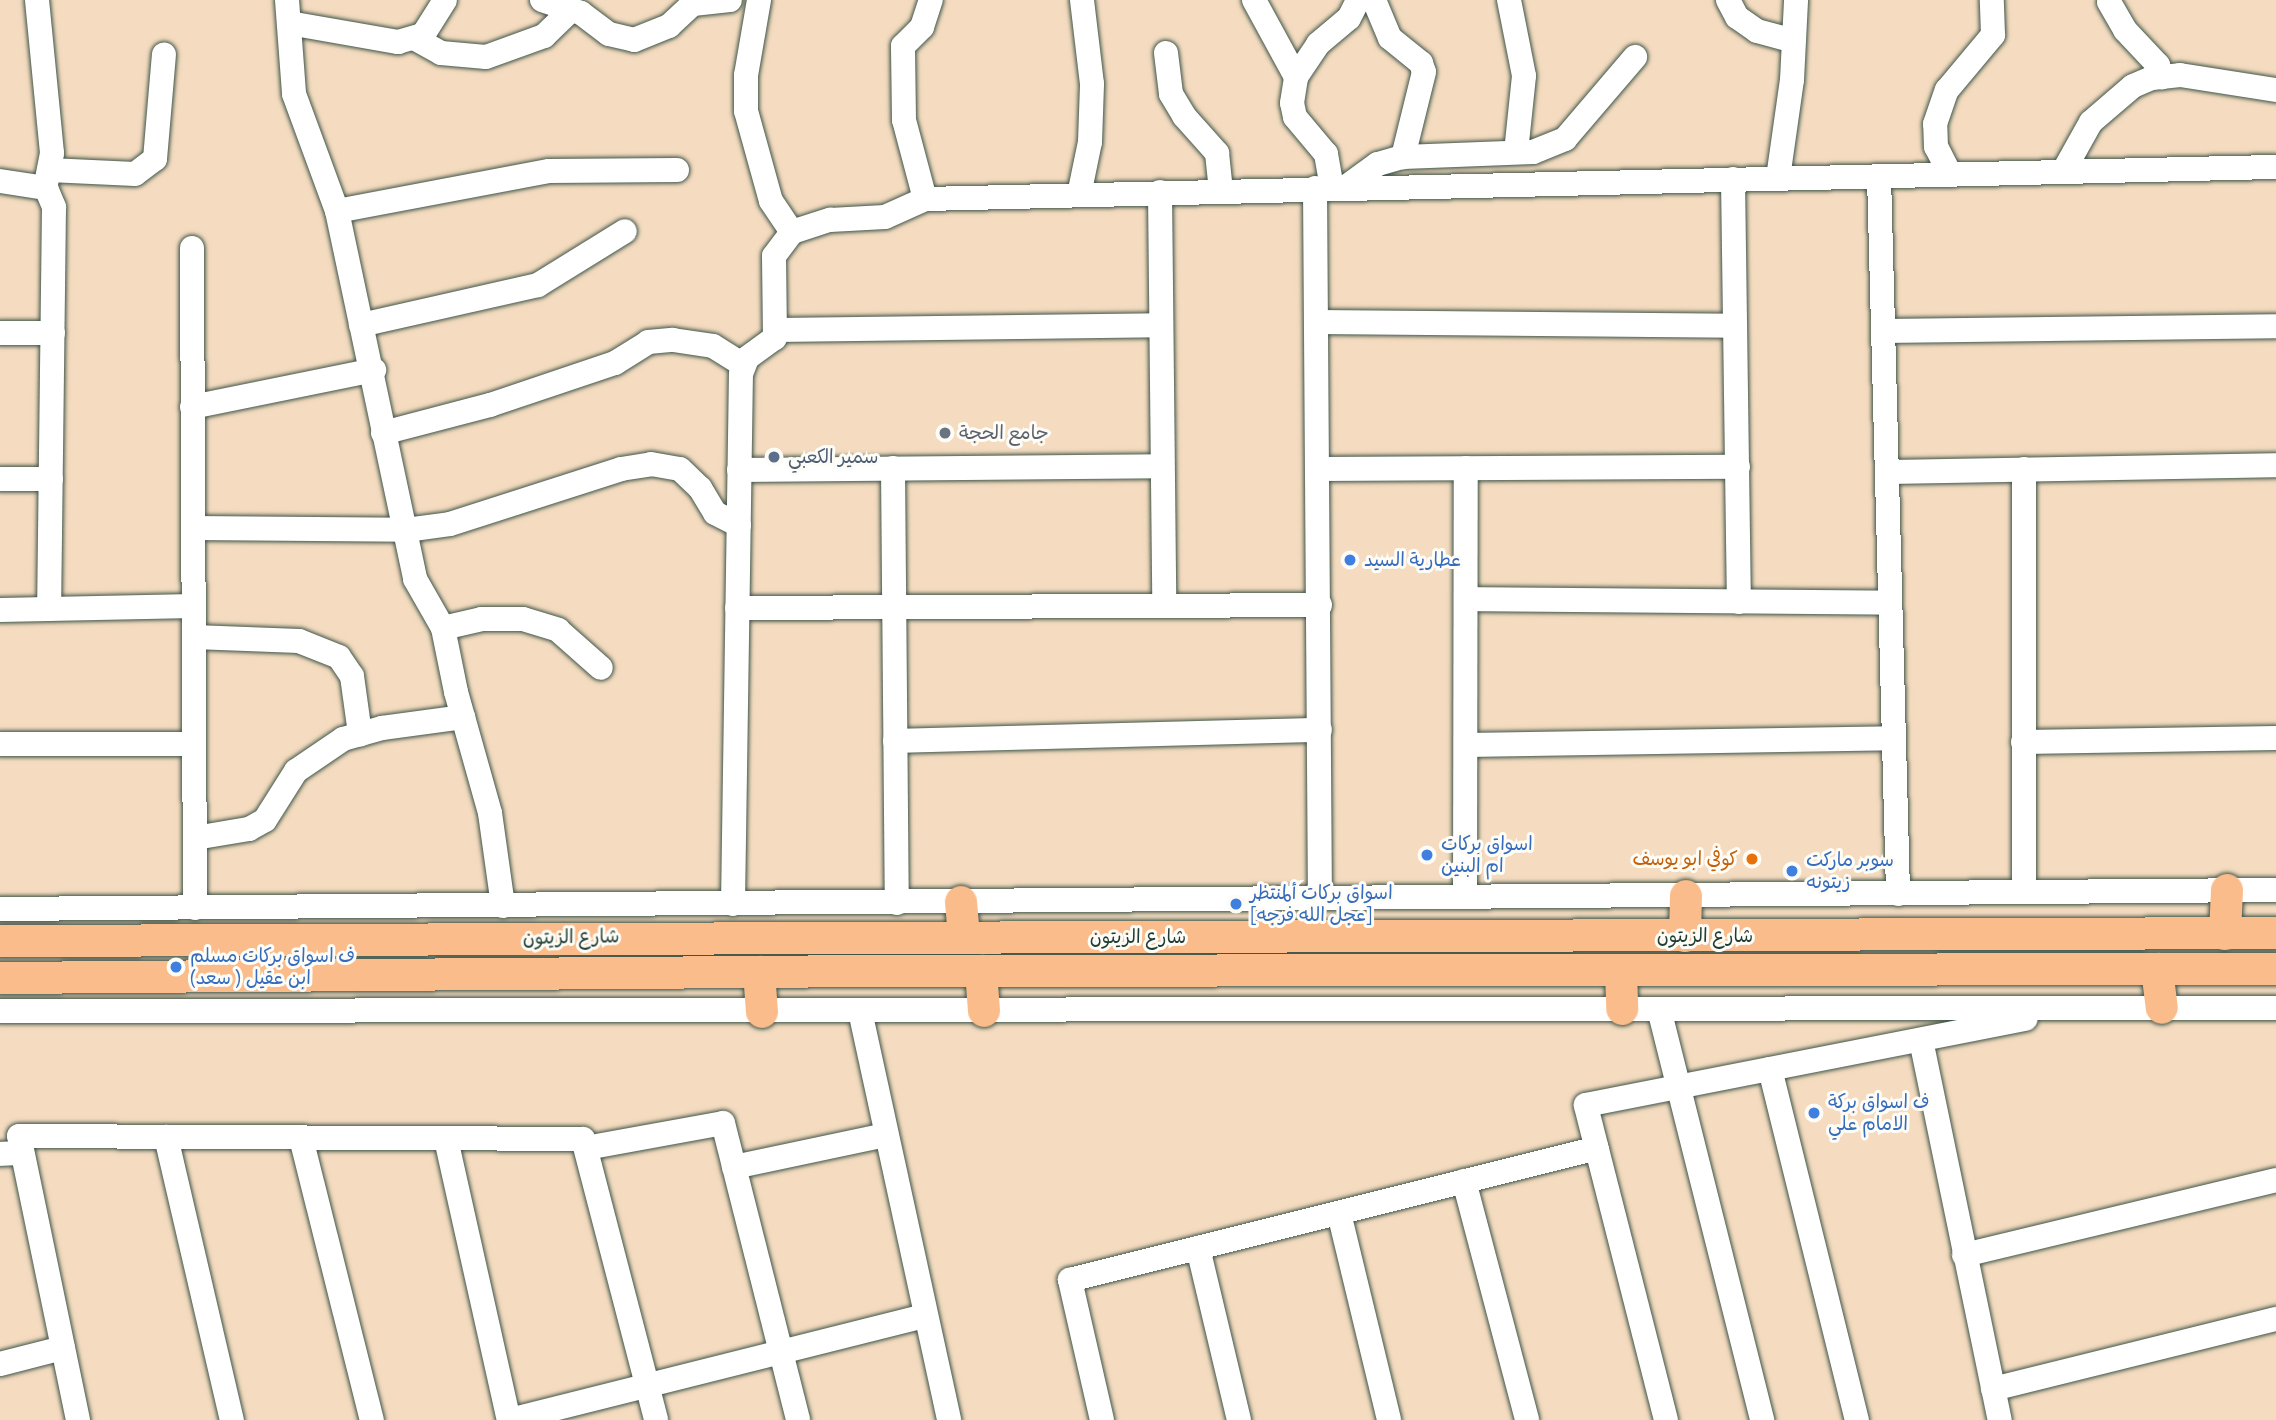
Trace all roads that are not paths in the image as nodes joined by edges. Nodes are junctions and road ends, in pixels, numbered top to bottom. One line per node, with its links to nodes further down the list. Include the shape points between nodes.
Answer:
1 (37, 0): 34 (street, via 52,153)
2 (445, 0): 18 (street, via 423,35)
3 (542, 0): 16 (street)
4 (730, 0): 16 (street, via 693,4 669,26 634,40 609,34)
5 (759, 0): 44 (street, via 746,75 746,111 771,201)
6 (931, 0): 41 (street, via 922,27 902,46 904,120)
7 (1082, 0): 40 (street, via 1092,84 1090,142)
8 (1254, 0): 23 (street)
9 (1358, 0): 23 (street, via 1349,18 1318,44)
10 (1374, 0): 27 (street, via 1390,38 1421,63 1424,72)
11 (1509, 0): 26 (street, via 1524,76)
12 (1728, 0): 19 (street, via 1737,17 1757,31)
13 (1796, 0): 19 (street)
14 (1992, 0): 31 (street, via 1993,35 1947,90 1935,124 1936,147)
15 (2109, 2): 24 (street, via 2125,30 2158,65)
16 (571, 10): 18 (street, via 544,36 486,57 441,52)
17 (288, 12): 18 (street, via 398,42); 42 (street, via 293,94)
18 (414, 38)
19 (1794, 41): 33 (street)
20 (1166, 53): 38 (street, via 1171,93 1184,116 1217,153)
21 (163, 54): 34 (street, via 155,159 135,174)
22 (1635, 57): 26 (street, via 1564,139 1533,152)
23 (1296, 77): 37 (street, via 1295,117 1326,154)
24 (2162, 77): 25 (street, via 2180,75); 30 (street, via 2133,86 2110,103 2091,122)
25 (2276, 90)
26 (1516, 152): 27 (street)
27 (1403, 157): 37 (street)
28 (2276, 167): 30 (street)
29 (677, 170): 42 (street, via 549,171)
30 (2063, 172): 31 (street)
31 (1950, 174): 32 (street)
32 (1879, 176): 33 (street); 52 (street)
33 (1777, 178): 35 (street)
34 (47, 179): 36 (street); 54 (street, via 54,207)
35 (1733, 179): 37 (street); 49 (street)
36 (0, 181)
37 (1331, 188): 38 (street); 46 (street)
38 (1221, 191): 39 (street)
39 (1160, 192): 40 (street); 48 (street)
40 (1079, 195): 41 (street)
41 (925, 199): 44 (street, via 885,217 830,220)
42 (337, 211): 47 (street)
43 (625, 231): 47 (street, via 538,285)
44 (792, 232): 51 (street, via 774,256)
45 (192, 248): 57 (street)
46 (1317, 322): 49 (street); 64 (street)
47 (361, 325): 56 (street)
48 (1161, 325): 51 (street); 60 (street)
49 (1735, 326): 61 (street)
50 (2276, 326): 52 (street)
51 (776, 330): 55 (street, via 770,345)
52 (1883, 331): 67 (street)
53 (0, 333): 54 (street)
54 (53, 333): 69 (street)
55 (743, 365): 58 (street, via 713,346 673,340 648,342 615,363 490,405); 66 (street)
56 (374, 370): 57 (street); 58 (street)
57 (192, 407): 71 (street)
58 (383, 433): 72 (street)
59 (2276, 465): 65 (street)
60 (1162, 466): 62 (street); 78 (street)
61 (1738, 467): 63 (street); 74 (street)
62 (893, 468): 66 (street); 79 (street)
63 (1466, 468): 64 (street); 73 (street)
64 (1318, 469): 76 (street)
65 (2024, 469): 67 (street); 92 (street)
66 (739, 470): 70 (street)
67 (1886, 472): 75 (street)
68 (0, 479): 69 (street)
69 (51, 479): 81 (street)
70 (738, 525): 72 (street, via 715,513 700,488 680,470 651,464 621,469 450,524); 80 (street)
71 (193, 528): 72 (street); 77 (street)
72 (406, 530): 83 (street, via 415,579)
73 (1466, 599): 74 (street); 95 (street)
74 (1739, 602): 75 (street)
75 (1890, 603): 89 (street)
76 (1320, 605): 78 (street); 87 (street)
77 (194, 606): 81 (street); 84 (street)
78 (1164, 606): 79 (street)
79 (894, 607): 80 (street); 91 (street)
80 (737, 608): 106 (street)
81 (49, 609): 82 (street)
82 (0, 610)
83 (443, 628): 85 (street, via 481,619 523,619 558,630); 86 (street)
84 (194, 637): 88 (street, via 299,641 339,657 352,676); 94 (street)
85 (601, 668)
86 (463, 717): 88 (street); 107 (street, via 490,813)
87 (1320, 730): 91 (street); 103 (street)
88 (360, 734): 96 (street, via 316,754 296,771 265,820 249,829)
89 (1894, 738): 95 (street); 100 (street)
90 (2276, 738): 92 (street)
91 (895, 741): 104 (street)
92 (2023, 742): 97 (street)
93 (0, 744): 94 (street)
94 (194, 744): 96 (street)
95 (1466, 745): 102 (street)
96 (195, 838): 108 (street)
97 (2024, 890): 98 (street); 100 (street)
98 (2227, 890): 99 (street); 111 (main road)
99 (2276, 890)
100 (1898, 894): 101 (street)
101 (1686, 896): 102 (street); 112 (main road)
102 (1465, 897): 103 (street)
103 (1320, 899): 105 (street)
104 (897, 902): 105 (street); 106 (street)
105 (961, 902): 113 (main road)
106 (733, 904): 107 (street)
107 (503, 906): 108 (street)
108 (195, 908): 109 (street)
109 (0, 909)
110 (2276, 933): 111 (main road, شارع الزيتون)
111 (2225, 934): 112 (main road, شارع الزيتون)
112 (1685, 936): 115 (main road, شارع الزيتون)
113 (964, 937): 114 (main road, شارع الزيتون); 116 (main road, شارع الزيتون)
114 (1274, 937): 115 (main road, شارع الزيتون); 121 (main road, via 1283,955)
115 (1353, 939): 123 (main road, via 1342,958)
116 (0, 941)
117 (2157, 969): 118 (main road, شارع الزيتون); 122 (main road, شارع الزيتون); 127 (main road)
118 (2276, 969)
119 (982, 971): 120 (main road, شارع الزيتون); 121 (main road, شارع الزيتون); 132 (main road)
120 (759, 972): 124 (main road, شارع الزيتون); 133 (main road)
121 (1274, 972): 123 (main road, شارع الزيتون)
122 (1621, 972): 123 (main road, شارع الزيتون); 128 (main road)
123 (1357, 973)
124 (0, 978)
125 (2276, 1007): 127 (street)
126 (2084, 1008): 127 (street); 129 (street); 134 (street)
127 (2162, 1008)
128 (1622, 1009): 129 (street); 132 (street)
129 (1658, 1009): 136 (street)
130 (0, 1011): 133 (street)
131 (860, 1011): 132 (street); 133 (street); 137 (street)
132 (984, 1011)
133 (762, 1012)
134 (1921, 1040): 135 (street); 149 (street)
135 (1770, 1069): 136 (street); 170 (street)
136 (1675, 1087): 142 (street, via 1586,1105); 169 (street)
137 (886, 1135): 144 (street); 150 (street)
138 (166, 1137): 139 (street); 143 (street, via 19,1136); 158 (street)
139 (301, 1138): 140 (street); 159 (street)
140 (446, 1139): 141 (street, via 583,1139); 160 (street)
141 (586, 1148): 144 (street, via 723,1123); 155 (street)
142 (1597, 1148): 146 (street); 168 (street)
143 (11, 1153): 152 (street)
144 (734, 1167): 153 (street)
145 (2276, 1180): 149 (street)
146 (1464, 1181): 147 (street); 167 (street)
147 (1339, 1213): 148 (street); 166 (street)
148 (1198, 1248): 164 (street, via 1070,1280); 165 (street)
149 (1964, 1255): 156 (street)
150 (924, 1316): 153 (street); 163 (street)
151 (2276, 1319): 156 (street)
152 (63, 1348): 154 (street); 157 (street)
153 (781, 1352): 155 (street); 162 (street)
154 (0, 1364)
155 (647, 1385): 160 (street); 161 (street)
156 (1993, 1389): 171 (street)
157 (78, 1420)
158 (232, 1420)
159 (372, 1420)
160 (510, 1420)
161 (656, 1420)
162 (798, 1420)
163 (949, 1420)
164 (1102, 1420)
165 (1239, 1420)
166 (1389, 1420)
167 (1527, 1420)
168 (1666, 1420)
169 (1762, 1420)
170 (1857, 1420)
171 (2000, 1420)

